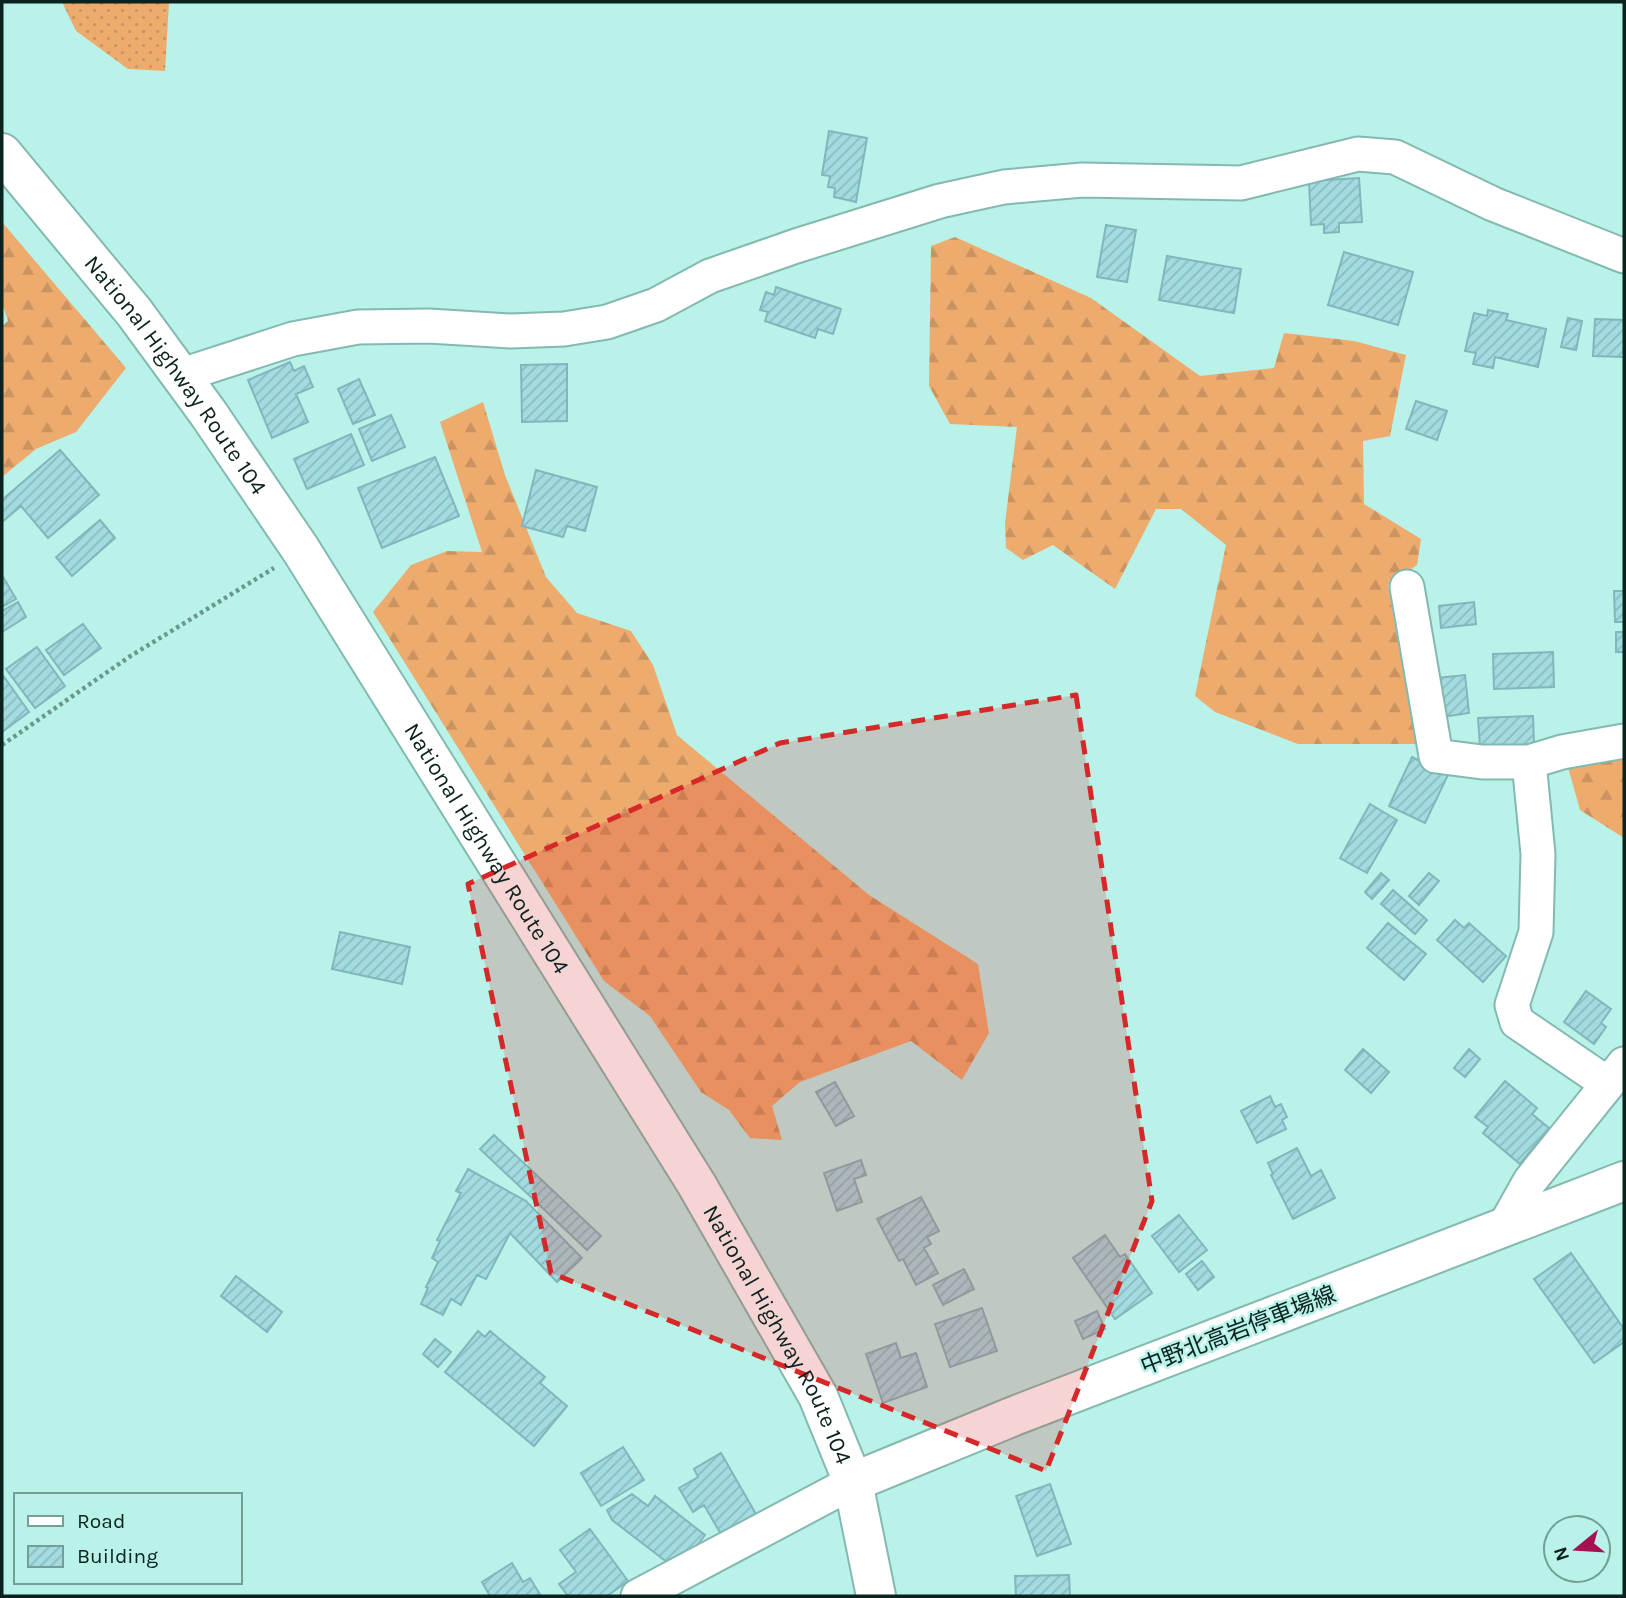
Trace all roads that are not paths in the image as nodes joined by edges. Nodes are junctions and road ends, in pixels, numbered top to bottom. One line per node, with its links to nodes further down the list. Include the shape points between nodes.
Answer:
1 (2, 153): 3 (main road, National Highway Route 104)
2 (1624, 256): 3 (street, via 1493,204 1395,157 1358,154 1241,183 1082,180 1004,187 940,201 710,275 656,305 607,322 537,330 358,327 293,339)
3 (182, 375): 10 (main road, National Highway Route 104, via 301,550 697,1185 818,1396)
4 (1407, 587): 6 (street, via 1436,756)
5 (1624, 741): 6 (street)
6 (1529, 762): 7 (street, via 1538,854 1536,932 1512,1005 1517,1022)
7 (1616, 1074): 9 (street, via 1530,1181)
8 (1624, 1181): 9 (main road, 中野北高岩停車場線)
9 (1503, 1228): 10 (main road, 中野北高岩停車場線)
10 (853, 1482): 11 (street); 12 (main road, National Highway Route 104)
11 (638, 1596)
12 (876, 1596)

